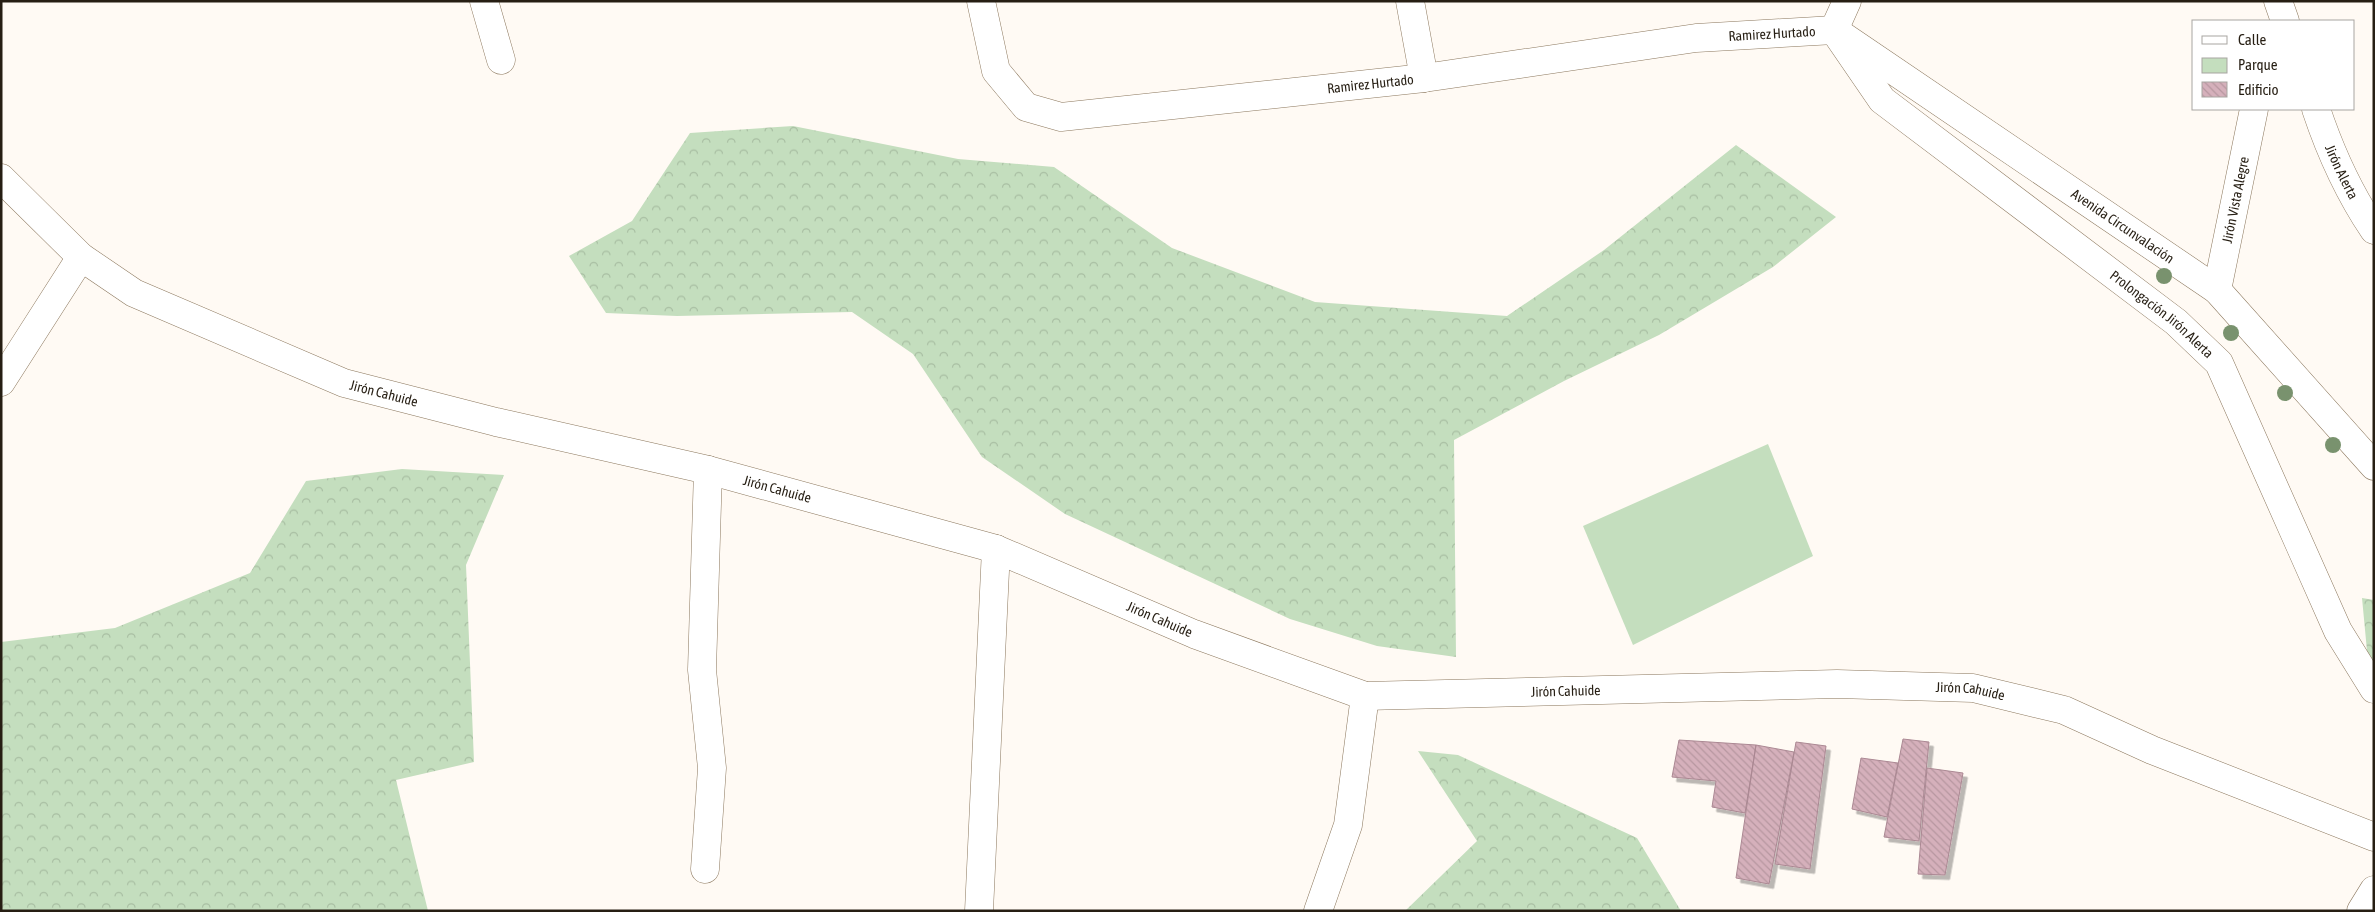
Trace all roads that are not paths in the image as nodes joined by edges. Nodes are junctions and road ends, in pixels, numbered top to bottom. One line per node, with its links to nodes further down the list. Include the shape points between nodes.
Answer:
1 (484, 1): 9 (street)
2 (981, 1): 10 (street, Ramirez Hurtado, via 996,71 1026,107 1062,117)
3 (1410, 1): 10 (street)
4 (1846, 1): 8 (street)
5 (2277, 1): 6 (street); 7 (street)
6 (2273, 20)
7 (2285, 20)
8 (1834, 30): 10 (street, Ramirez Hurtado, via 1696,38); 16 (street, Avenida Circunvalación); 21 (street, Prolongación Jirón Alerta, via 1882,100 2176,322 2219,363 2338,631)
9 (501, 60)
10 (1424, 78)
11 (2254, 110): 16 (street, Jirón Vista Alegre)
12 (2316, 110): 14 (street, Jirón Alerta, via 2327,143)
13 (1, 178): 15 (street, Jirón Cahuide)
14 (2370, 215)
15 (81, 258): 17 (street); 19 (street, Jirón Cahuide, via 134,293 344,383 496,422)
16 (2217, 290): 18 (street, Avenida Circunvalación)
17 (1, 382)
18 (2374, 466)
19 (708, 470): 20 (street, Jirón Cahuide); 24 (street, via 702,670 712,768)
20 (996, 549): 22 (street, Jirón Cahuide, via 1194,634); 26 (street)
21 (2374, 689)
22 (1365, 696): 23 (street, Jirón Cahuide, via 1837,684 1973,688 2064,710 2152,750); 27 (street, via 1348,825)
23 (2374, 837)
24 (705, 869)
25 (2374, 890): 28 (street)
26 (979, 911)
27 (1318, 911)
28 (2361, 911)

